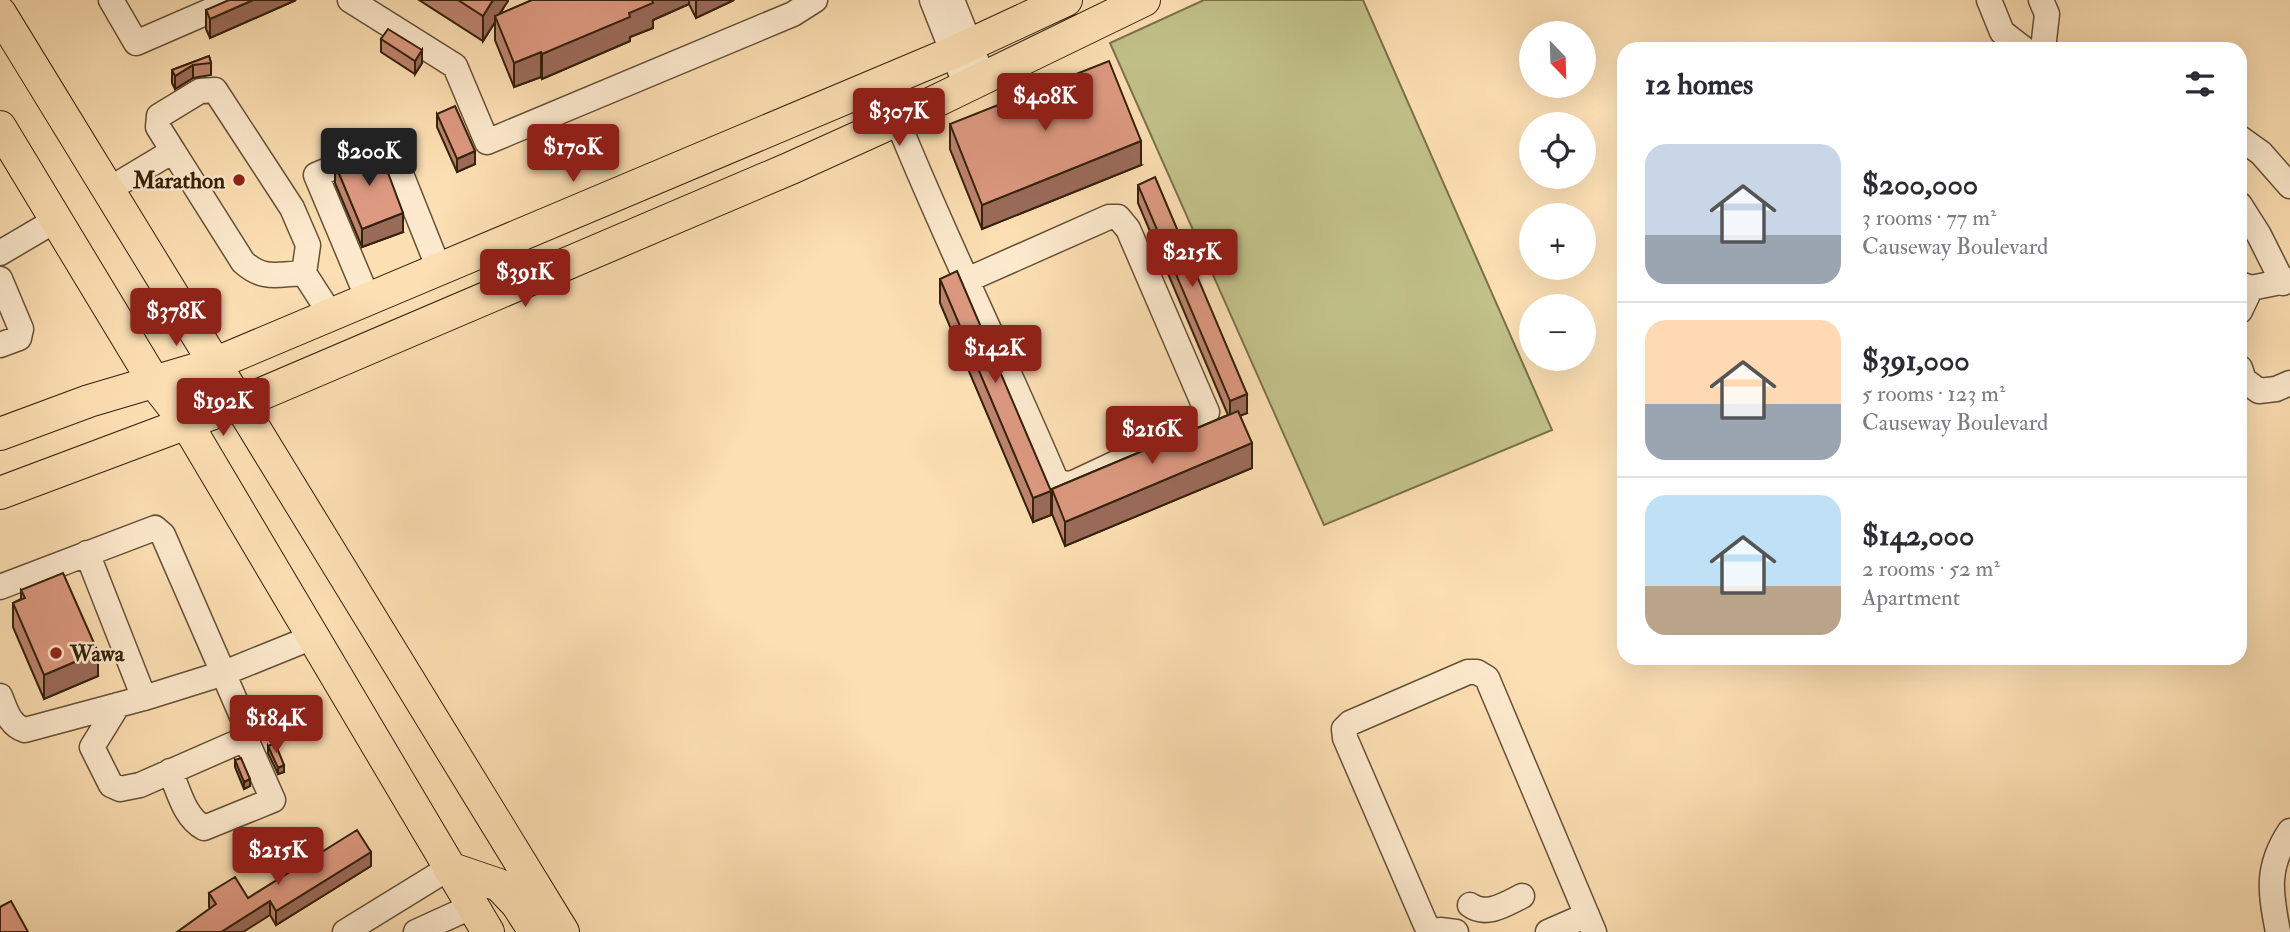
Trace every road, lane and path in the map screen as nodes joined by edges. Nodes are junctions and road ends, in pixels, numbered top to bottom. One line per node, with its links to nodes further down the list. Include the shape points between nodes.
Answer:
1 (111, 0): 2 (street, via 136,43)
2 (235, 0)
3 (350, 0): 4 (street, via 455,66 487,142 793,14)
4 (815, 0)
5 (932, 0): 14 (street)
6 (952, 0): 14 (street)
7 (1066, 0): 14 (main road)
8 (1144, 0): 15 (main road)
9 (1989, 0): 12 (street, via 2002,32)
10 (2041, 0): 13 (street, via 2047,14)
11 (0, 13): 21 (main road)
12 (2015, 42)
13 (2044, 42)
14 (960, 49): 15 (street); 25 (main road)
15 (974, 82): 16 (main road)
16 (897, 120): 28 (street); 38 (main road)
17 (0, 127): 23 (main road)
18 (2247, 143): 20 (street)
19 (173, 151): 21 (street); 26 (street, via 248,267 267,276); 26 (street, via 158,127 159,116 200,91 215,90 292,208 308,245)
20 (2290, 186)
21 (108, 190): 34 (main road)
22 (2247, 216): 29 (street)
23 (56, 220): 24 (street); 35 (main road)
24 (0, 253)
25 (439, 269): 31 (main road); 31 (street, via 389,144 316,175)
26 (304, 273): 32 (street)
27 (0, 279): 33 (street, via 21,329 19,338)
28 (967, 280): 28 (street, via 1055,478 1061,482 1071,484 1204,419 1207,412 1134,241 1118,217)
29 (2287, 281): 30 (street)
30 (2247, 286)
31 (368, 299): 32 (main road)
32 (331, 315): 34 (main road)
33 (0, 345)
34 (214, 364): 35 (main road); 38 (main road)
35 (153, 382): 39 (main road); 40 (main road)
36 (2247, 382): 37 (street, via 2259,391)
37 (2290, 383)
38 (240, 403): 39 (main road); 60 (main road)
39 (187, 424): 41 (main road); 44 (main road)
40 (0, 434)
41 (0, 493)
42 (87, 553): 43 (street); 45 (street, via 155,528 163,535); 47 (street)
43 (0, 587)
44 (313, 637): 45 (street); 52 (main road)
45 (224, 673): 47 (street); 49 (street, via 248,730)
46 (0, 696): 48 (street, via 10,721 25,730)
47 (144, 698): 48 (street)
48 (118, 705): 50 (street, via 92,747 111,785 120,789 140,785)
49 (244, 735): 50 (street, via 238,742); 50 (street, via 273,800 204,828 189,816)
50 (170, 771)
51 (2290, 831): 64 (street, via 2277,852 2271,894)
52 (450, 868): 55 (main road); 57 (street); 59 (main road, via 499,885)
53 (1522, 897): 54 (street, via 1486,911)
54 (1469, 905)
55 (480, 919): 58 (street)
56 (1591, 924): 61 (street, via 1487,677 1468,672 1344,729); 63 (street)
57 (345, 932)
58 (416, 932)
59 (535, 932)
60 (563, 932)
61 (1430, 932): 62 (street)
62 (1456, 932)
63 (1548, 932)
64 (2278, 932)

